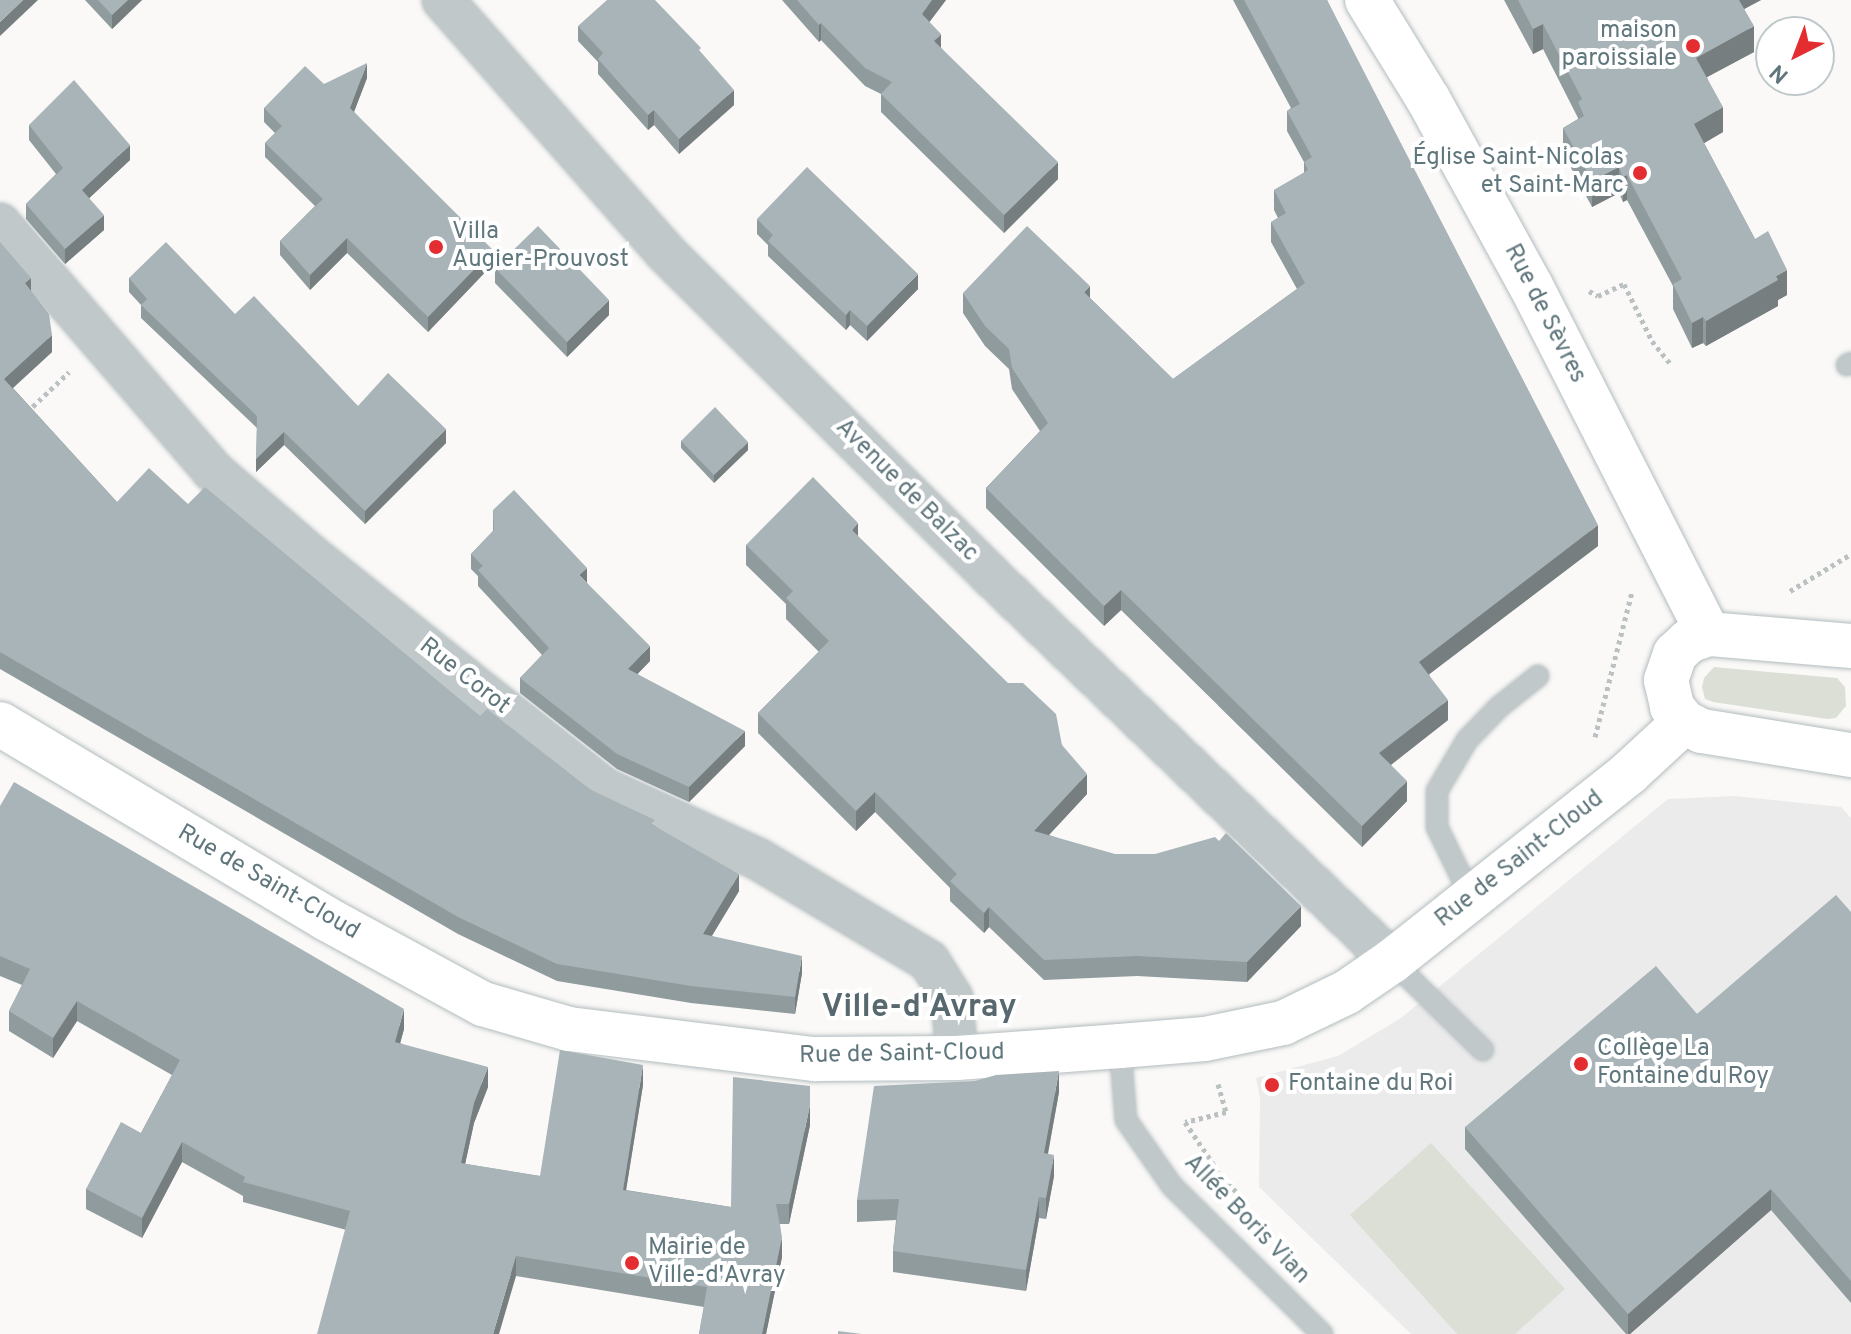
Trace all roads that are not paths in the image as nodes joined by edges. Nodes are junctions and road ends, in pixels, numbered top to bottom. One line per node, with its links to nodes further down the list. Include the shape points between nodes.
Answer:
1 (443, 0): 11 (street, Avenue de Balzac, via 666,253 989,574)
2 (1367, 0): 4 (main road, Rue de Sèvres, via 1531,286)
3 (0, 224): 14 (street, Rue Corot, via 213,471 605,789 758,859 929,961 952,998)
4 (1708, 634): 5 (main road); 7 (main road, via 1675,654 1666,680 1672,707)
5 (1851, 646)
6 (1538, 676): 10 (lane, via 1467,740 1437,791 1437,827)
7 (1684, 722): 9 (main road, via 1702,731); 10 (main road, Rue de Saint-Cloud, via 1629,773)
8 (0, 724): 14 (main road, Rue de Saint-Cloud, via 325,918 483,1004 569,1029 815,1059)
9 (1851, 755)
10 (1471, 897): 11 (main road, Rue de Saint-Cloud)
11 (1392, 961): 12 (main road, Rue de Saint-Cloud, via 1347,992 1283,1023 1205,1039); 13 (lane)
12 (1120, 1046): 14 (main road, Rue de Saint-Cloud); 15 (lane, Allée Boris Vian, via 1126,1120 1172,1186)
13 (1483, 1050)
14 (957, 1058)
15 (1322, 1334)

